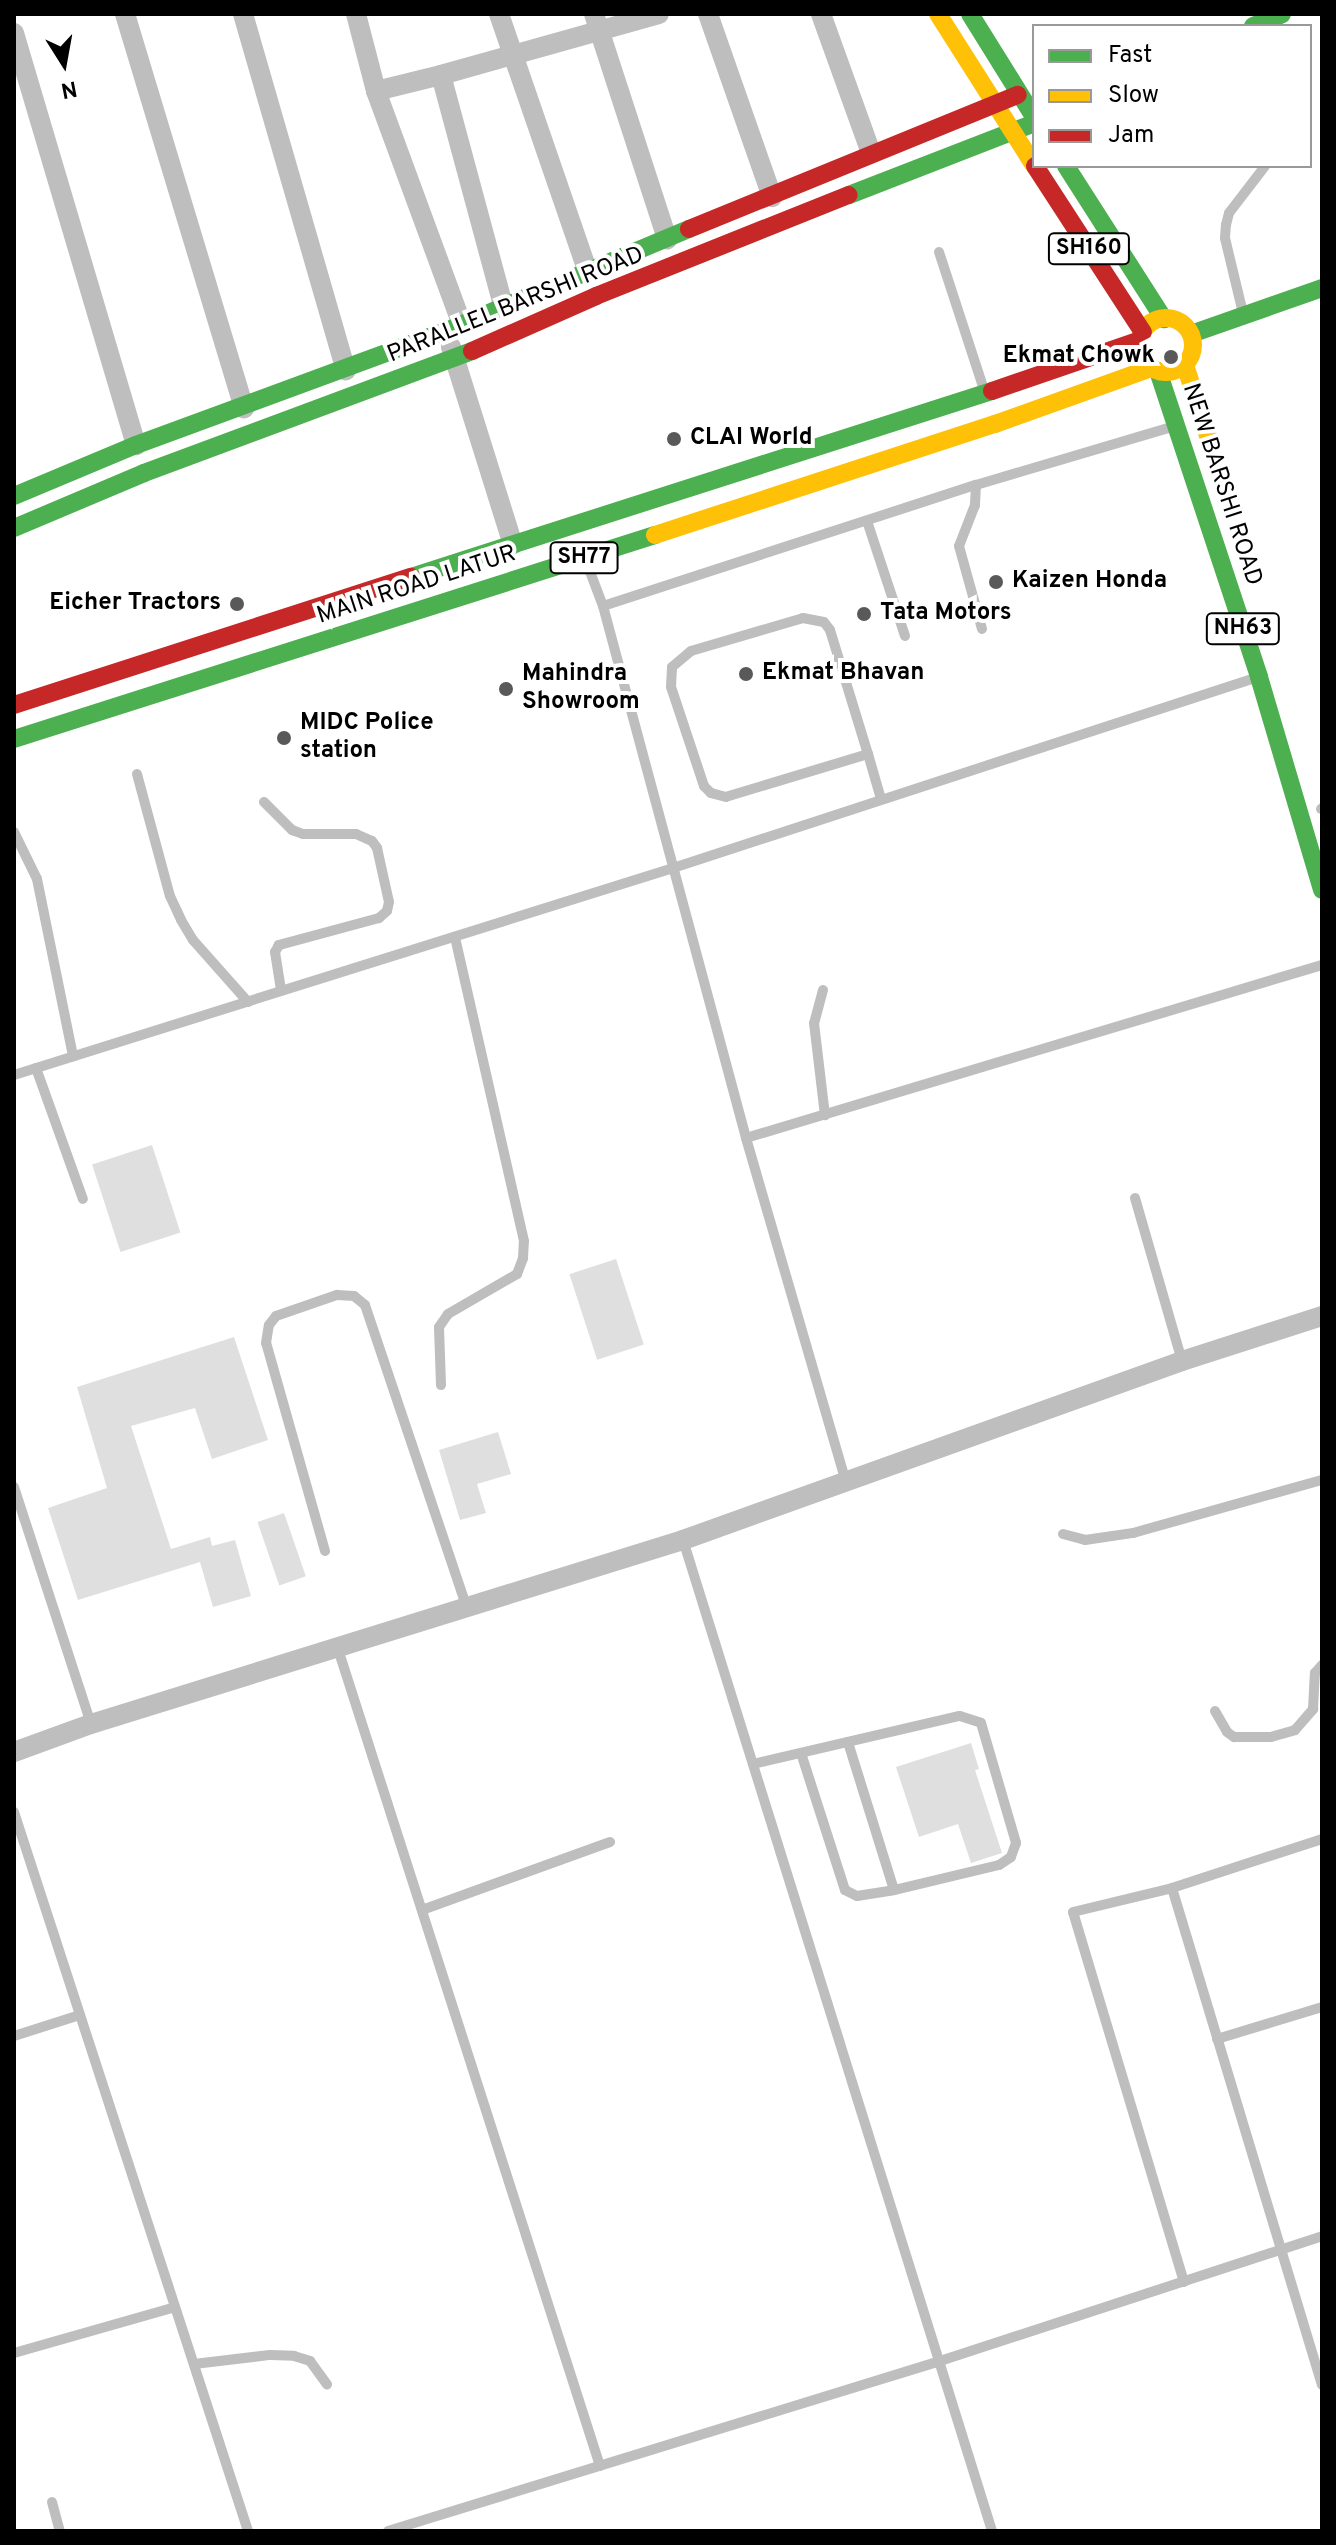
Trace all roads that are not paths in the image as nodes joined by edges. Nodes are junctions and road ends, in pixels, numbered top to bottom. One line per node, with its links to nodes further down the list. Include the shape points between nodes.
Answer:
1 (125, 14): 43 (street)
2 (243, 14): 41 (street)
3 (356, 14): 16 (street)
4 (499, 14): 14 (street)
5 (659, 14): 11 (street)
6 (708, 14): 26 (street)
7 (821, 14): 21 (street)
8 (938, 14): 18 (main road, SH160)
9 (970, 14): 17 (main road)
10 (1282, 14): 12 (main road)
11 (597, 21): 14 (street); 27 (street)
12 (1258, 24)
13 (14, 33): 45 (street)
14 (513, 55): 15 (street); 29 (street)
15 (441, 75): 16 (street); 31 (street)
16 (376, 91): 34 (street)
17 (1027, 94): 18 (main road)
18 (996, 103): 20 (main road, SH160); 21 (main road)
19 (1032, 124): 20 (main road, PARALLEL BARSHI ROAD)
20 (1012, 131): 22 (main road, SH160); 38 (main road, PARALLEL BARSHI ROAD, via 596,296)
21 (871, 153): 26 (main road)
22 (1032, 163)
23 (1035, 168): 36 (main road, SH160)
24 (1067, 168): 33 (main road, SH160)
25 (1263, 168): 32 (lane, via 1229,213 1226,225)
26 (772, 197): 27 (main road)
27 (667, 239): 29 (main road)
28 (939, 252): 42 (lane)
29 (587, 269): 31 (main road)
30 (1322, 288): 32 (main road)
31 (503, 305): 34 (main road)
32 (1244, 315): 35 (main road)
33 (1164, 319): 35 (main road, via 1180,322); 36 (main road, via 1152,323)
34 (454, 327): 38 (street); 41 (main road)
35 (1191, 334): 39 (main road)
36 (1142, 336): 40 (main road, NH63, via 1141,356); 42 (main road, MAIN ROAD LATUR / SH77)
37 (1222, 344): 39 (main road)
38 (455, 359): 50 (main road, PARALLEL BARSHI ROAD, via 144,473); 51 (street)
39 (1189, 359): 40 (main road, via 1172,372); 46 (main road, NEW BARSHI ROAD)
40 (1154, 369): 44 (main road, NEW BARSHI ROAD / NH63); 52 (main road, MAIN ROAD LATUR / SH77)
41 (346, 370): 43 (main road)
42 (985, 393): 51 (main road, MAIN ROAD LATUR / SH77)
43 (244, 408): 45 (main road)
44 (1178, 425): 47 (lane); 56 (main road, NEW BARSHI ROAD / NH63)
45 (136, 445): 48 (main road)
46 (1214, 455)
47 (976, 485): 49 (lane); 54 (lane, via 975,505 959,546)
48 (14, 496)
49 (867, 521): 53 (lane); 55 (lane)
50 (14, 528)
51 (513, 545): 57 (main road, MAIN ROAD LATUR / SH77)
52 (585, 558): 53 (lane); 58 (main road, MAIN ROAD LATUR / SH77)
53 (603, 606): 64 (lane)
54 (982, 629)
55 (905, 636)
56 (1264, 675): 61 (lane); 65 (main road, NEW BARSHI ROAD / NH63)
57 (14, 705)
58 (14, 739)
59 (868, 754): 59 (lane, via 726,797 711,793 704,786 671,687 672,667 691,651 803,618 824,622); 61 (lane)
60 (137, 774): 70 (lane, via 181,920)
61 (881, 799): 64 (lane)
62 (264, 802): 69 (lane, via 303,834 356,834 372,841 389,902 379,918 279,945 275,952)
63 (14, 832): 71 (lane, via 37,879)
64 (673, 868): 66 (lane); 75 (lane)
65 (1322, 890)
66 (455, 937): 69 (lane); 80 (lane, via 524,1241 517,1274 448,1314 439,1327)
67 (1322, 965): 74 (lane)
68 (823, 990): 74 (lane, via 814,1023)
69 (281, 991): 70 (lane)
70 (248, 1002): 71 (lane)
71 (73, 1056): 72 (lane)
72 (36, 1068): 73 (lane); 77 (lane)
73 (14, 1075)
74 (825, 1115): 75 (lane)
75 (746, 1138): 81 (lane)
76 (1135, 1198): 79 (lane)
77 (83, 1199)
78 (1322, 1316): 79 (street)
79 (1182, 1361): 81 (street)
80 (441, 1385)
81 (845, 1479): 85 (street)
82 (1322, 1480): 84 (lane, via 1133,1533 1085,1540)
83 (14, 1487): 91 (lane)
84 (1063, 1534)
85 (683, 1540): 87 (street); 95 (lane)
86 (325, 1551): 87 (lane, via 266,1343 276,1316 337,1295 354,1296 365,1305)
87 (467, 1608): 88 (street)
88 (338, 1649): 91 (street); 101 (lane)
89 (1322, 1665): 90 (lane, via 1315,1673 1313,1709 1295,1730 1271,1737 1234,1737)
90 (1215, 1711)
91 (91, 1724): 93 (street)
92 (848, 1742): 94 (lane); 100 (lane); 100 (lane, via 960,1716 981,1723 1016,1843 1011,1857 999,1865)
93 (14, 1752)
94 (801, 1753): 95 (lane); 100 (lane, via 845,1890 857,1896)
95 (753, 1764): 111 (lane)
96 (14, 1812): 103 (lane)
97 (1322, 1839): 99 (lane)
98 (610, 1842): 101 (lane)
99 (1172, 1888): 105 (lane); 108 (lane, via 1073,1912)
100 (894, 1890)
101 (422, 1910): 115 (lane)
102 (1322, 2007): 105 (lane)
103 (80, 2015): 104 (lane); 109 (lane)
104 (14, 2036)
105 (1217, 2039): 107 (lane)
106 (1322, 2236): 107 (lane)
107 (1282, 2251): 108 (lane); 114 (lane)
108 (1184, 2282): 111 (lane)
109 (175, 2307): 110 (lane); 112 (lane)
110 (14, 2353)
111 (937, 2362): 115 (lane); 121 (lane)
112 (194, 2364): 113 (lane, via 294,2356 310,2361); 119 (lane)
113 (327, 2384)
114 (1322, 2385)
115 (600, 2466): 117 (lane)
116 (52, 2502): 118 (lane)
117 (425, 2526): 120 (lane)
118 (60, 2531)
119 (247, 2531)
120 (388, 2531)
121 (992, 2531)

